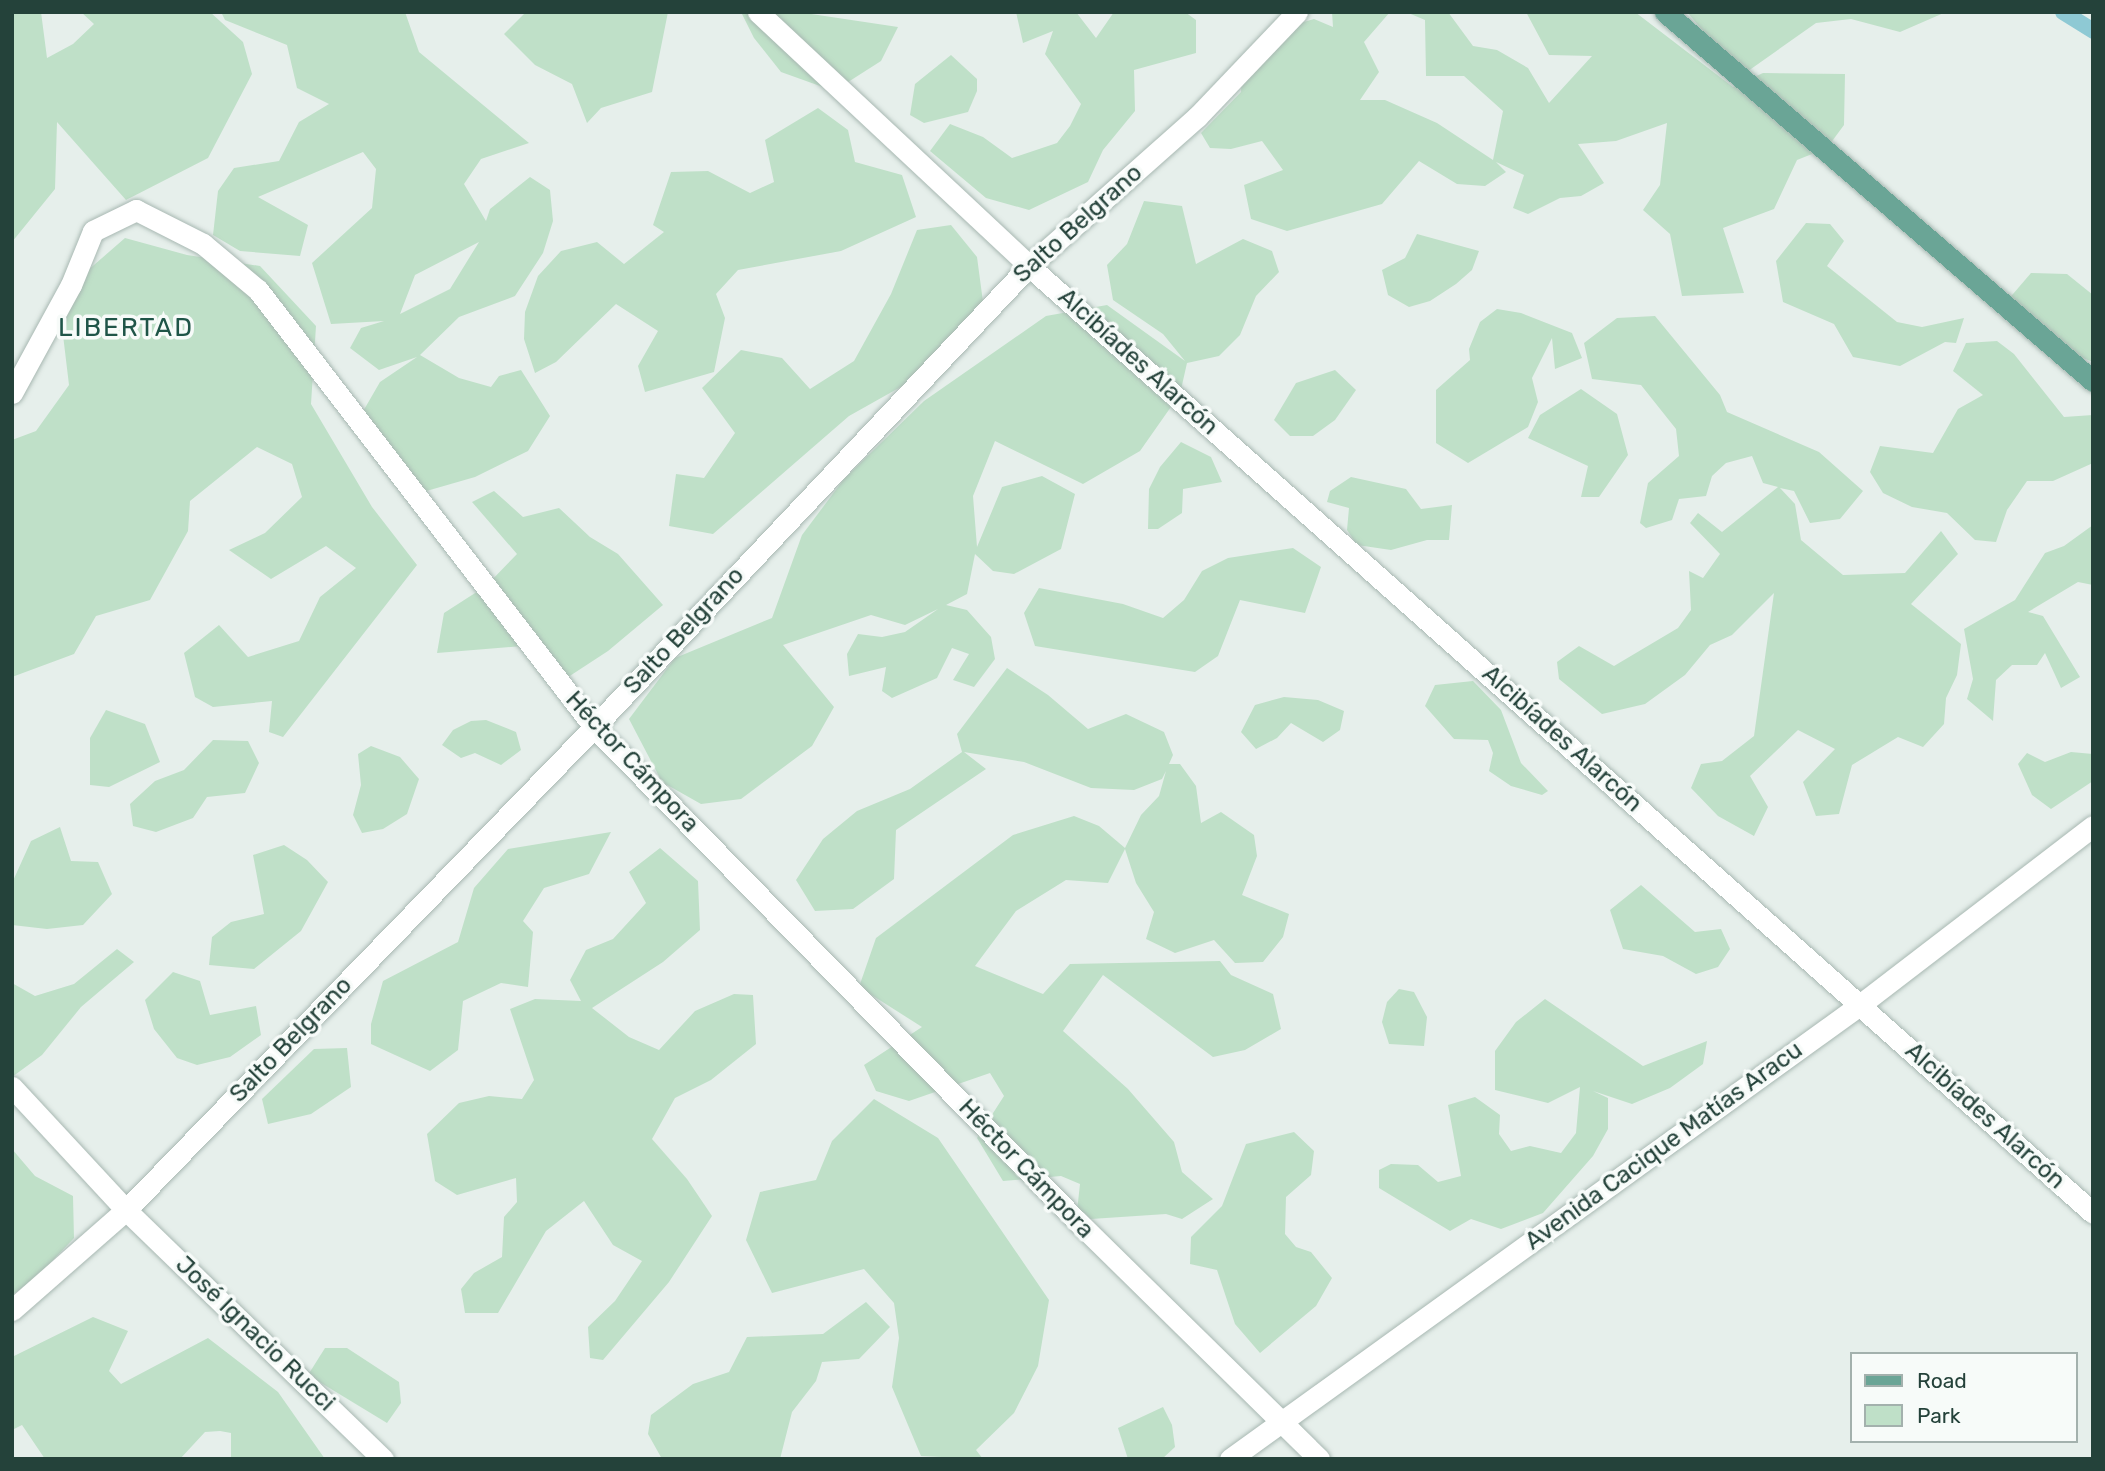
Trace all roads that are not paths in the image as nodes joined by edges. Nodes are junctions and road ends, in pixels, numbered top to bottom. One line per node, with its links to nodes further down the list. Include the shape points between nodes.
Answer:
1 (758, 12): 4 (street, Alcibíades Alarcón)
2 (1297, 12): 4 (street, Salto Belgrano, via 1197,117)
3 (1665, 12): 5 (main road)
4 (1029, 266): 7 (street, Salto Belgrano); 9 (street, Alcibíades Alarcón)
5 (2093, 381)
6 (12, 393): 7 (street, Héctor Cámpora, via 71,285 93,231 136,210 203,244 258,290)
7 (594, 727): 11 (street, Salto Belgrano); 14 (street, Héctor Cámpora)
8 (2093, 826): 9 (street, Avenida Cacique Matías Aracu)
9 (1861, 1004): 12 (street, Alcibíades Alarcón); 14 (street, Avenida Cacique Matías Aracu)
10 (12, 1087): 11 (street, José Ignacio Rucci)
11 (127, 1210): 13 (street, Salto Belgrano); 15 (street, José Ignacio Rucci)
12 (2093, 1213)
13 (12, 1310)
14 (1279, 1423): 16 (street, Avenida Cacique Matías Aracu); 17 (street, Héctor Cámpora)
15 (383, 1459)
16 (1230, 1459)
17 (1319, 1459)

